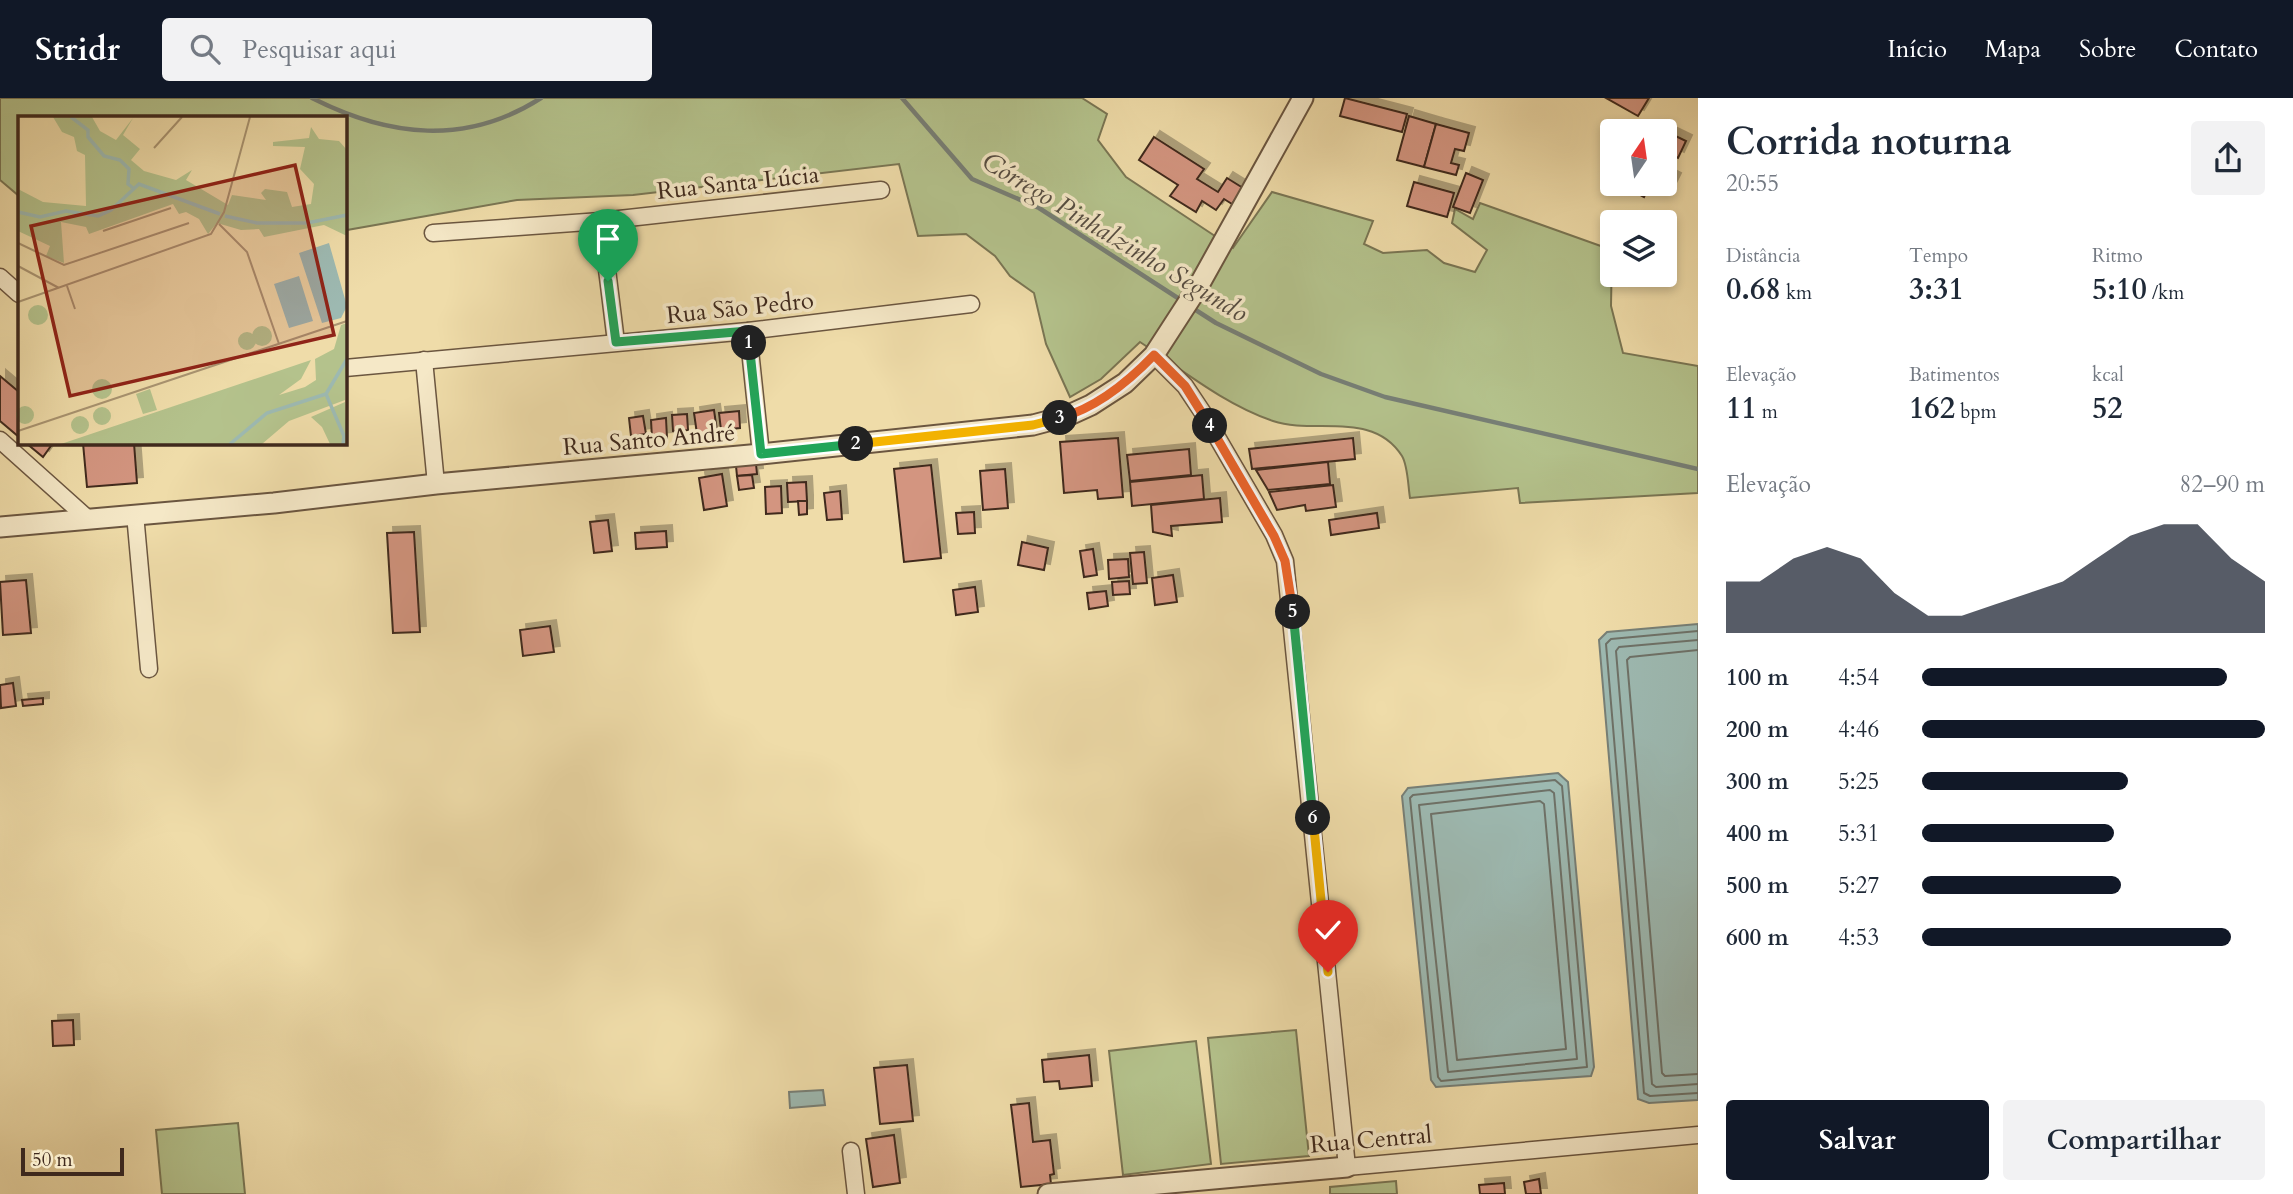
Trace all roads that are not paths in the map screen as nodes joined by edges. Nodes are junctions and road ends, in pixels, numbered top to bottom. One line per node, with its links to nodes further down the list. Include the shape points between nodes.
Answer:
1 (1303, 98): 10 (street, Rua Santo André, via 1198,287)
2 (881, 190): 3 (street, Rua Santa Lúcia)
3 (601, 220): 4 (street, Rua Santa Lúcia); 9 (street)
4 (433, 233)
5 (0, 277): 6 (street)
6 (18, 293)
7 (971, 304): 8 (street, Rua São Pedro)
8 (748, 331): 9 (street, Rua São Pedro); 14 (street)
9 (616, 342): 11 (street, Rua São Pedro)
10 (1154, 355): 14 (street, Rua Santo André, via 1125,383 1091,405 1033,425); 22 (street, via 1185,386 1203,414 1285,561)
11 (424, 360): 12 (street, Rua São Pedro); 15 (street)
12 (346, 368)
13 (0, 440): 17 (street)
14 (761, 454): 15 (street, Rua Santo André)
15 (436, 484): 16 (street, Rua Santo André)
16 (135, 514): 17 (street, Rua Santo André); 19 (street)
17 (87, 518): 18 (street, Rua Santo André)
18 (0, 527)
19 (149, 669)
20 (1698, 1135): 22 (street, Rua Central)
21 (851, 1151): 23 (street)
22 (1347, 1167): 24 (street, Rua Central)
23 (856, 1194)
24 (1048, 1194)

